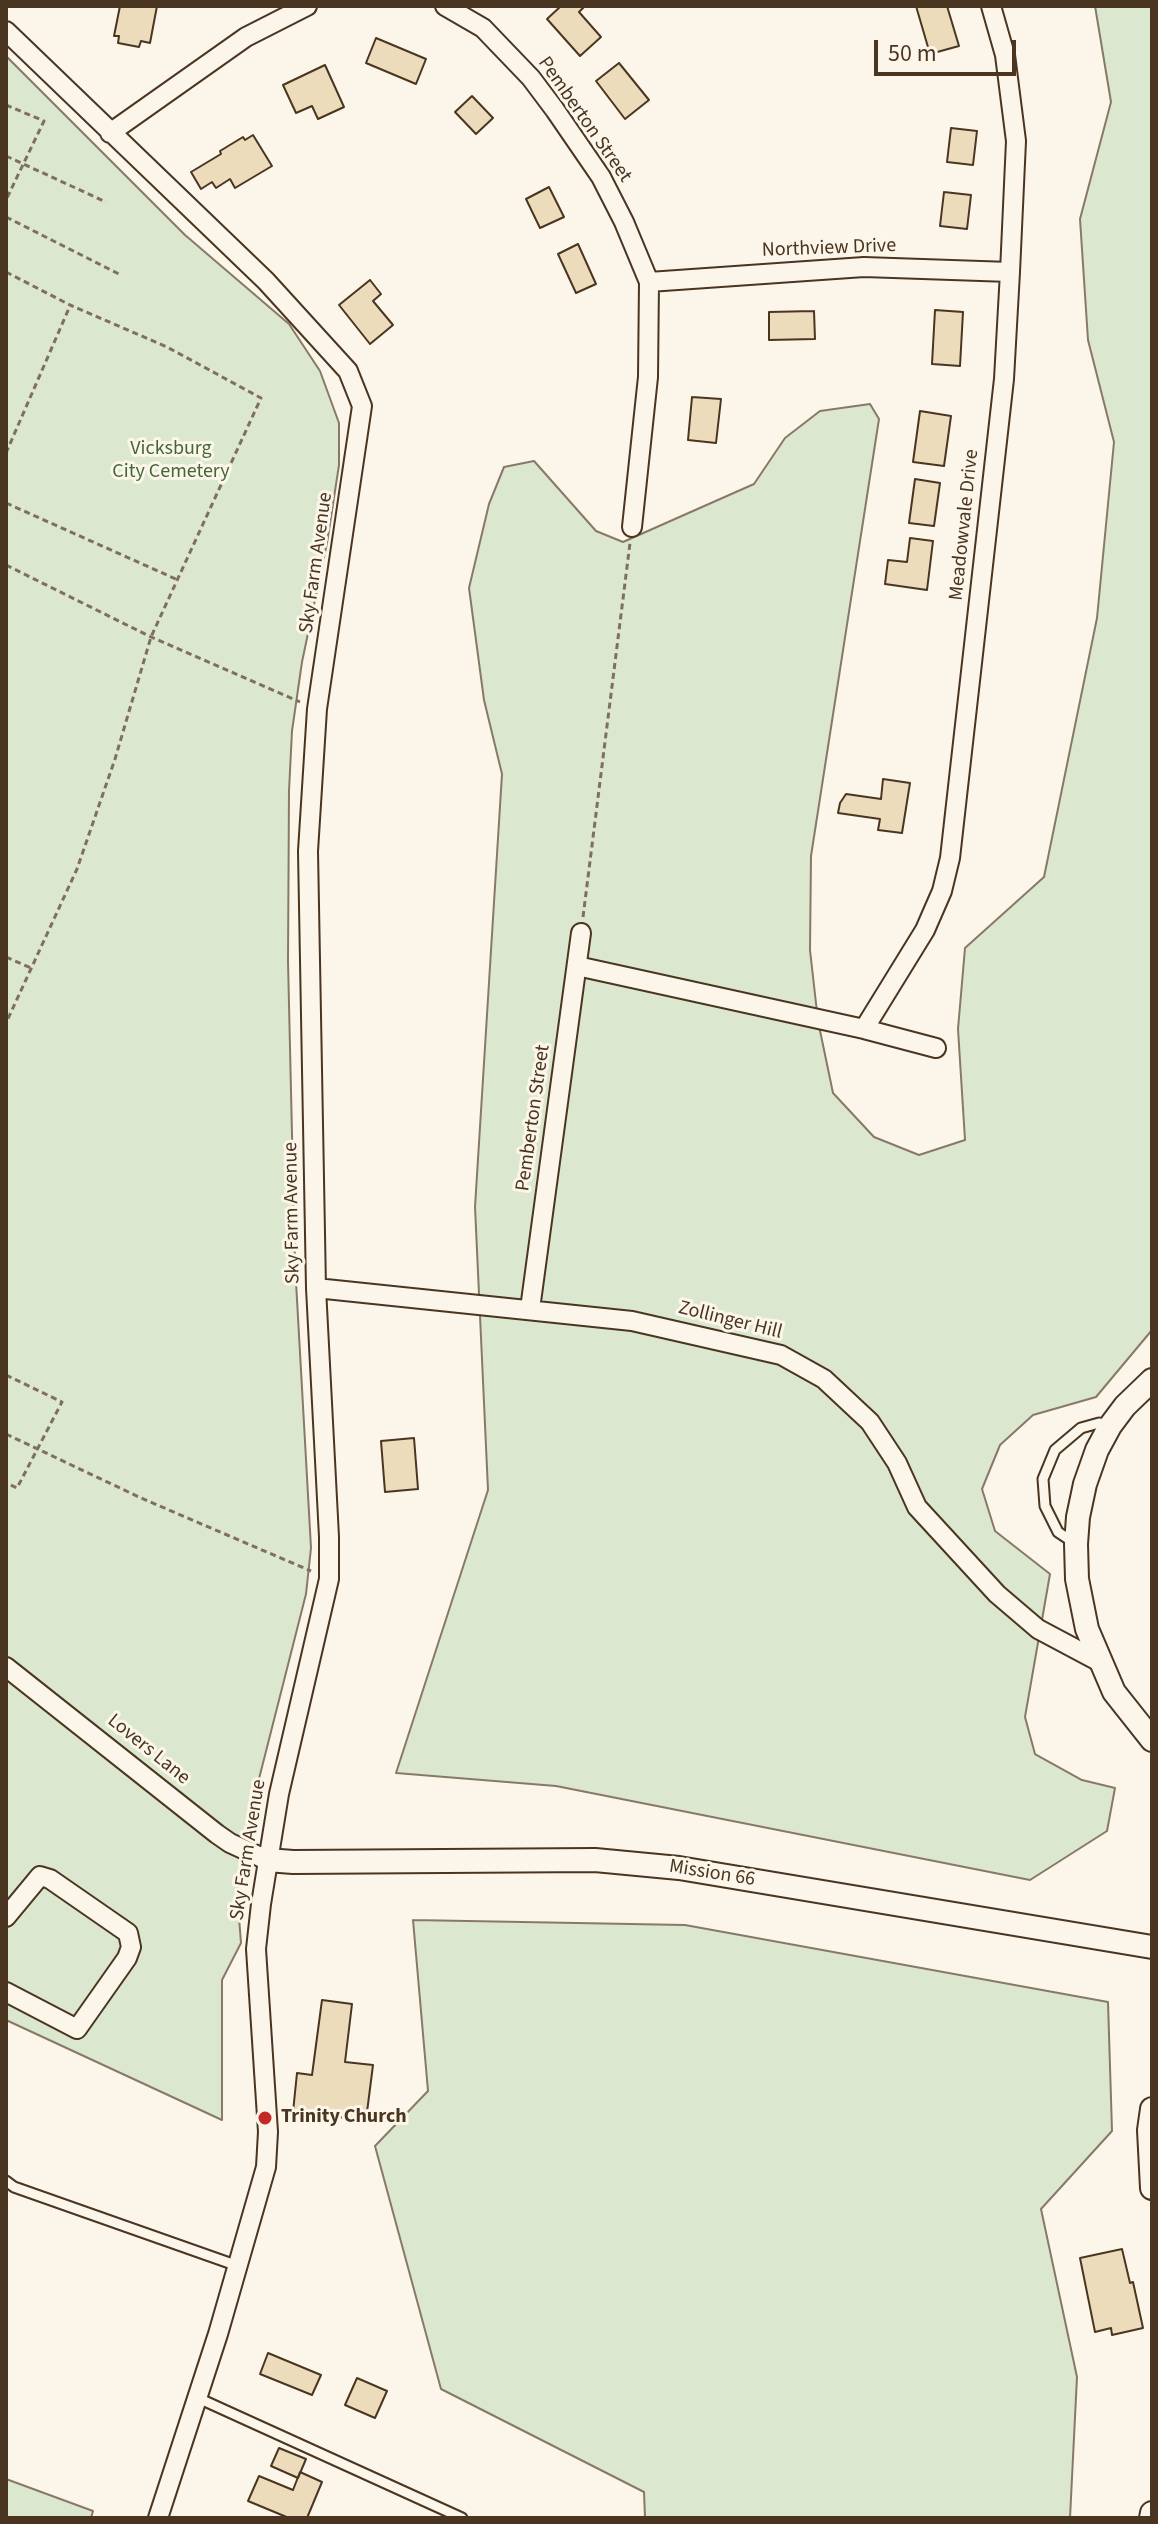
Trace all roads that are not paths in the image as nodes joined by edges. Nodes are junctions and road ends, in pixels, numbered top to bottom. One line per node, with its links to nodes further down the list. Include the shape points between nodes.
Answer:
1 (307, 6): 5 (street, via 246,37)
2 (445, 6): 7 (street, Pemberton Street, via 483,28 555,110 601,177)
3 (991, 6): 6 (street, Meadowvale Drive, via 1005,55 1016,141)
4 (6, 31): 5 (street, Sky Farm Avenue)
5 (110, 133): 13 (street, Sky Farm Avenue, via 348,371 362,406 317,709 308,851)
6 (1010, 272): 7 (street, Northview Drive, via 864,267); 11 (street, Meadowvale Drive, via 1004,379 950,858 925,930)
7 (649, 282): 8 (street, Pemberton Street, via 648,377)
8 (632, 527)
9 (581, 933): 10 (street, Pemberton Street)
10 (577, 966): 11 (street); 14 (street, Pemberton Street)
11 (864, 1029): 12 (street)
12 (936, 1048)
13 (316, 1288): 14 (street, Zollinger Hill); 21 (street, Sky Farm Avenue, via 329,1579)
14 (530, 1309): 18 (street, Zollinger Hill, via 632,1321 720,1339 781,1355 824,1379 870,1422 917,1507 997,1594 1038,1629)
15 (1152, 1380): 16 (street)
16 (1110, 1426): 17 (street, via 1085,1484); 17 (lane, via 1081,1428 1055,1450 1043,1479 1045,1506 1058,1532)
17 (1076, 1544): 18 (street, via 1080,1600)
18 (1100, 1662): 20 (street, via 1114,1692)
19 (6, 1667): 21 (street, Lovers Lane, via 217,1834)
20 (1152, 1740)
21 (267, 1860): 23 (street, Mission 66, via 595,1860); 28 (street, Sky Farm Avenue, via 256,1949 268,2119 266,2167)
22 (6, 1917): 24 (street, via 40,1876 128,1933 131,1947 77,2029)
23 (1152, 1947)
24 (6, 1992)
25 (1152, 2113): 27 (street)
26 (6, 2181): 28 (lane)
27 (1152, 2188)
28 (238, 2266): 29 (street, Sky Farm Avenue)
29 (198, 2398): 30 (street, Sky Farm Avenue); 31 (lane)
30 (158, 2518)
31 (462, 2518)

